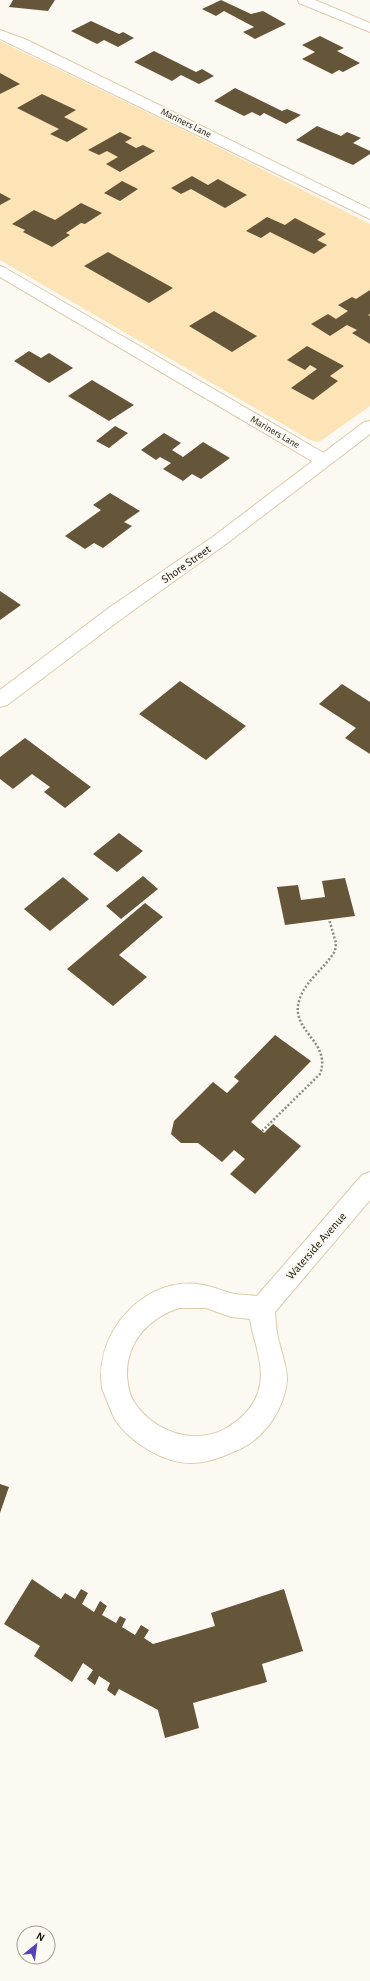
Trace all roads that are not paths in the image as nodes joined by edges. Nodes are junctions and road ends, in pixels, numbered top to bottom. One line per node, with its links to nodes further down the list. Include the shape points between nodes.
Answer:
1 (304, 0): 2 (street)
2 (370, 28)
3 (0, 34): 4 (street, Mariners Lane)
4 (370, 215)
5 (0, 271): 7 (street, Mariners Lane)
6 (370, 426): 7 (street, Shore Street)
7 (323, 460): 8 (street, Shore Street, via 220,540 117,612)
8 (0, 700)
9 (370, 1183): 10 (street, Waterside Avenue)
10 (262, 1308): 10 (street, via 231,1305 206,1296 179,1296 153,1305 132,1322 118,1345 113,1372 118,1399 132,1422 153,1440 180,1450 209,1450 232,1441 252,1427 266,1408 273,1385 273,1362 266,1341)

